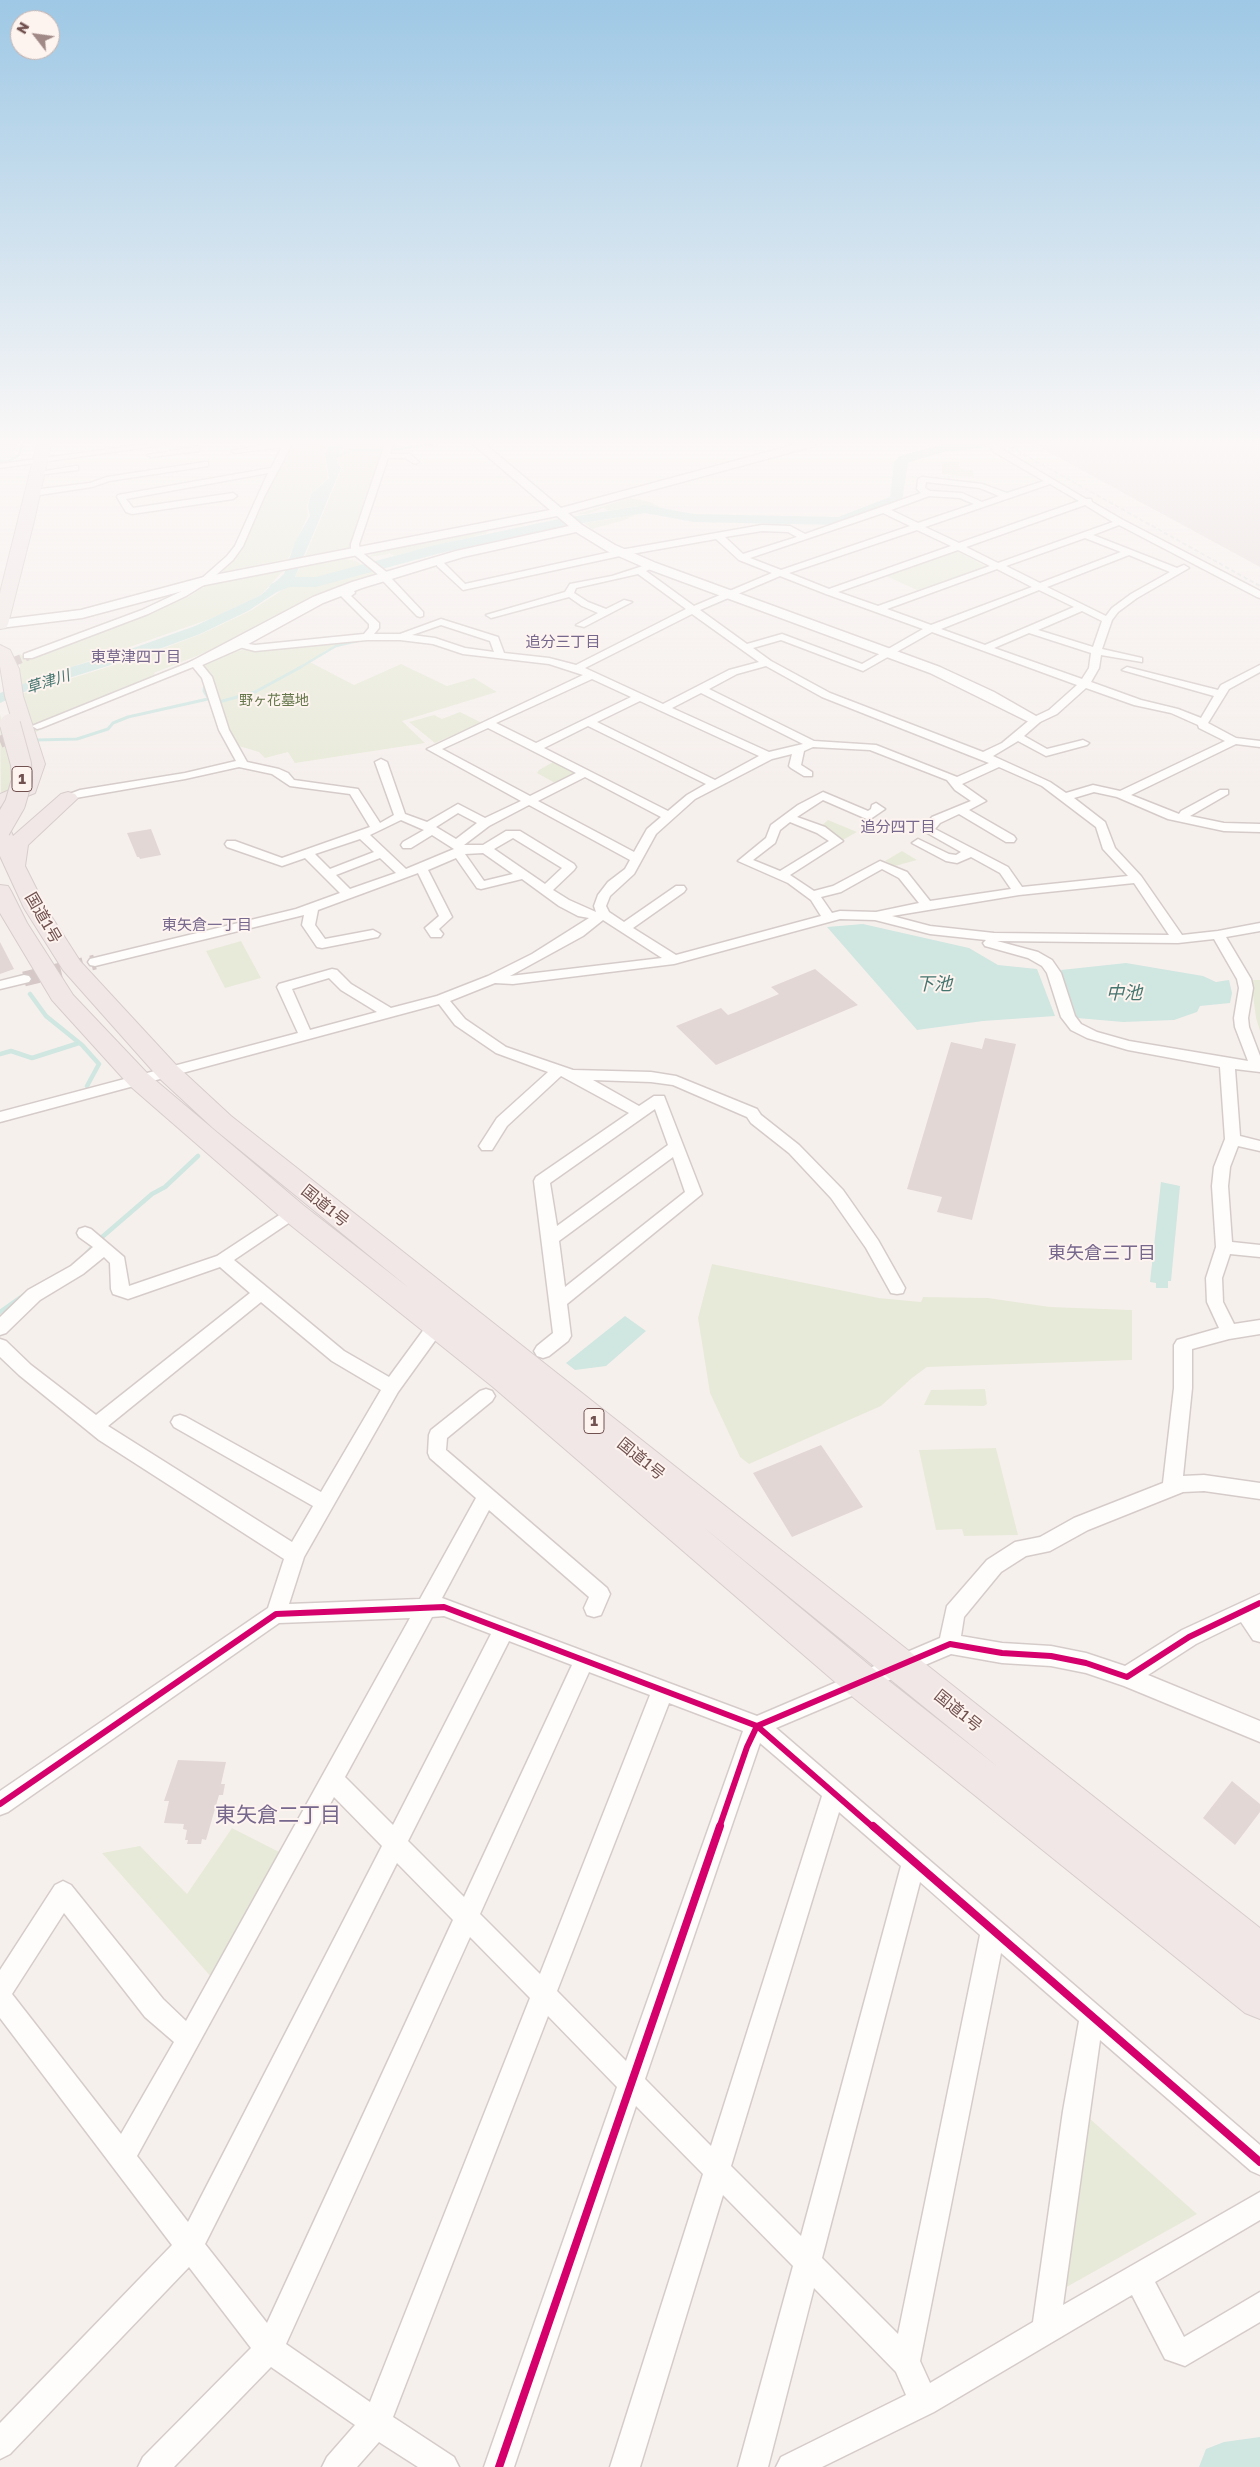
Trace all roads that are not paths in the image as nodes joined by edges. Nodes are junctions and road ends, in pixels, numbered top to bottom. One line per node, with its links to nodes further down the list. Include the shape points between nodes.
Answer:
1 (4, 559): 21 (highway)
2 (16, 559): 41 (highway)
3 (229, 559): 25 (street)
4 (315, 559): 25 (street)
5 (364, 559): 23 (street)
6 (441, 559): 23 (street)
7 (592, 559): 18 (street, via 463,587)
8 (631, 559): 20 (street)
9 (745, 559): 24 (street)
10 (821, 559): 24 (street)
11 (921, 559): 29 (street)
12 (982, 559): 19 (street)
13 (1018, 559): 19 (street)
14 (1110, 559): 26 (street)
15 (1146, 559): 22 (street)
16 (1190, 559): 17 (street)
17 (1195, 562): 22 (street); 32 (street)
18 (440, 564)
19 (996, 567): 26 (street); 36 (street)
20 (646, 568): 30 (street, via 573,586); 31 (street); 35 (street)
21 (0, 572)
22 (1178, 572): 40 (street, via 1134,596)
23 (384, 574): 27 (street); 38 (street)
24 (778, 574): 29 (street); 31 (street)
25 (204, 581): 28 (street)
26 (1036, 587): 34 (street); 43 (street)
27 (349, 588): 45 (street, via 350,593 345,595 347,598 374,623); 47 (street, via 318,600)
28 (180, 590): 41 (street, via 82,614); 53 (street, via 133,618)
29 (829, 592): 36 (street)
30 (570, 594): 37 (street); 39 (street)
31 (728, 595): 35 (street); 51 (street)
32 (1260, 595)
33 (627, 602): 37 (street)
34 (1081, 608): 40 (street); 44 (street)
35 (694, 609): 48 (street); 58 (street)
36 (879, 610): 43 (street)
37 (605, 612): 42 (street)
38 (420, 614)
39 (491, 615)
40 (1107, 620): 50 (street)
41 (0, 624): 56 (highway, via 9,643)
42 (581, 625)
43 (931, 629): 49 (street); 51 (street)
44 (1029, 630): 49 (street); 50 (street)
45 (367, 637): 46 (street); 47 (street, via 256,648)
46 (400, 637): 52 (street, via 435,641 463,651); 52 (street, via 441,622 494,639)
47 (236, 644): 57 (street)
48 (746, 647): 51 (street, via 782,637 863,668); 55 (street)
49 (988, 648): 62 (street)
50 (1096, 651): 54 (street); 62 (street, via 1094,668)
51 (888, 653): 67 (street, via 962,682)
52 (500, 655): 58 (street, via 549,660)
53 (28, 656)
54 (1138, 660)
55 (767, 662): 63 (street, via 734,672); 80 (street, via 826,695)
56 (3, 663): 71 (highway, via 14,696); 101 (highway, 1, bridge, via 22,772 16,804)
57 (195, 663): 71 (street); 83 (street, via 206,677 224,730 242,761)
58 (577, 668): 61 (street)
59 (1260, 668): 64 (street, via 1232,683)
60 (1127, 670): 64 (street)
61 (591, 675): 65 (street); 69 (street)
62 (1085, 683): 67 (street, via 1053,712); 70 (street)
63 (702, 689): 66 (street); 75 (street)
64 (1220, 694): 70 (street)
65 (639, 696): 66 (street); 68 (street)
66 (663, 708): 79 (street)
67 (1036, 720): 72 (street)
68 (588, 722): 77 (street); 87 (street)
69 (487, 723): 77 (street); 93 (street, via 433,748)
70 (1203, 723): 73 (street, via 1203,726)
71 (30, 726): 92 (highway, via 35,764 31,784 22,792)
72 (1017, 736): 74 (street, via 1046,753); 80 (street)
73 (1234, 742): 76 (street); 89 (street)
74 (1084, 743)
75 (812, 744): 78 (street); 86 (street, via 872,746)
76 (1260, 744)
77 (535, 748): 84 (street)
78 (799, 749): 79 (street); 85 (street, via 795,766)
79 (768, 756): 87 (street)
80 (984, 756): 82 (street)
81 (381, 762): 96 (street)
82 (998, 763): 86 (street); 90 (street, via 1046,784)
83 (239, 764): 91 (street, via 80,793); 102 (street, via 275,771 290,783 354,791 371,822)
84 (585, 773): 93 (street); 97 (street)
85 (808, 774)
86 (956, 782): 95 (street, via 959,788 980,801)
87 (715, 784): 97 (street, via 691,797)
88 (1224, 792): 99 (street, via 1185,813)
89 (1121, 795): 90 (street, via 1093,788); 99 (street, via 1168,815)
90 (1066, 797): 121 (street, via 1101,825 1109,849)
91 (68, 798): 101 (highway, via 48,808 30,824); 122 (highway, via 18,843)
92 (0, 801)
93 (529, 801): 100 (street); 115 (street)
94 (876, 807): 98 (street, via 879,809 868,816 823,794)
95 (960, 810): 106 (street); 114 (street, via 936,820 928,830)
96 (400, 816): 102 (street); 103 (street)
97 (669, 816): 115 (street, via 651,832)
98 (789, 818): 120 (street, via 775,828 771,840 744,861); 120 (street, via 821,830 837,841)
99 (1184, 818): 104 (street, via 1224,827)
100 (485, 823): 103 (street, via 458,808); 110 (street)
101 (3, 826): 122 (highway, 国道1号 / 1)
102 (379, 828): 105 (street)
103 (430, 828): 109 (street); 110 (street)
104 (1260, 828)
105 (362, 834): 112 (street); 113 (street)
106 (1010, 839)
107 (918, 843): 114 (street, via 946,857 957,859)
108 (231, 844): 112 (street, via 282,862)
109 (407, 845)
110 (459, 849): 111 (street); 116 (street); 119 (street, via 481,885)
111 (486, 849): 119 (street); 124 (street, via 510,834 516,834 570,867)
112 (307, 853): 117 (street)
113 (382, 853): 117 (street); 118 (street)
114 (970, 853): 125 (street, via 1004,870)
115 (636, 858): 130 (street, via 630,871 604,895)
116 (421, 868): 118 (street); 136 (street, via 446,918 432,928)
117 (327, 874): 126 (street)
118 (404, 874): 126 (street)
119 (524, 875): 124 (street)
120 (780, 876): 127 (street)
121 (1137, 878): 125 (street); 140 (street)
122 (4, 885): 142 (highway, 国道1号 / 1, via 35,908); 152 (highway, 国道1号 / 1, via 8,909 64,1000)
123 (680, 889): 134 (street)
124 (546, 890): 130 (street, via 582,914)
125 (1019, 891): 128 (street)
126 (348, 894): 129 (street)
127 (812, 894): 128 (street, via 837,889 880,865 903,875); 132 (street)
128 (927, 905): 131 (street)
129 (312, 907): 135 (street, via 308,925 322,944); 139 (street)
130 (601, 916): 134 (street); 144 (street, via 537,957)
131 (876, 916): 132 (street); 137 (street)
132 (828, 918): 141 (street)
133 (1260, 927): 138 (street)
134 (624, 928): 141 (street)
135 (373, 934)
136 (436, 934)
137 (959, 934): 140 (street); 149 (street, via 1033,955 1047,963 1054,973 1068,1017 1076,1027 1092,1035)
138 (1218, 936): 140 (street); 150 (street, via 1244,979 1246,995 1242,1027)
139 (204, 937): 142 (street); 142 (street, via 205,940 98,968)
140 (1178, 939)
141 (674, 960): 144 (street, via 513,980)
142 (82, 968): 152 (highway, 国道1号 / 1)
143 (24, 979): 145 (street)
144 (493, 979): 146 (street)
145 (0, 985)
146 (442, 999): 147 (street); 151 (street, via 460,1022 501,1050)
147 (389, 1014): 148 (street); 148 (street, via 346,988 332,973 284,987)
148 (306, 1036): 152 (street)
149 (1227, 1064): 150 (street); 155 (street)
150 (1258, 1067)
151 (566, 1072): 153 (street); 156 (street, via 502,1122); 166 (street, via 676,1081 752,1113 794,1149 842,1200)
152 (154, 1076): 154 (street); 159 (highway, 国道1号 / 1); 192 (highway, 国道1号 / 1, via 222,1122)
153 (639, 1112): 157 (street, via 659,1098); 161 (street, via 542,1181)
154 (0, 1118)
155 (1233, 1139): 158 (street); 162 (street, via 1222,1167 1220,1186)
156 (487, 1146)
157 (677, 1146): 161 (street); 168 (street, via 694,1194)
158 (1260, 1146)
159 (292, 1212): 165 (street); 169 (highway, 国道1号 / 1)
160 (84, 1234): 163 (street)
161 (552, 1239): 168 (street)
162 (1224, 1247): 164 (street); 172 (street, via 1214,1278 1215,1302)
163 (104, 1248): 165 (street, via 118,1261 119,1289 128,1293); 171 (street, via 77,1270 34,1295)
164 (1260, 1251)
165 (223, 1260): 167 (street)
166 (897, 1288)
167 (261, 1293): 175 (street, via 338,1356); 178 (street)
168 (558, 1302): 174 (street, via 562,1336)
169 (436, 1326): 175 (street); 194 (highway, 国道1号 / 1, via 511,1384)
170 (1260, 1327): 172 (street)
171 (0, 1328)
172 (1229, 1332): 179 (street, via 1183,1345 1183,1388)
173 (0, 1346): 178 (street, via 25,1370)
174 (543, 1351)
175 (392, 1387): 182 (street)
176 (486, 1396): 181 (street, via 438,1435 438,1453)
177 (180, 1422): 182 (street)
178 (96, 1425): 183 (street, via 152,1467)
179 (1172, 1488): 180 (street, via 1204,1483); 190 (street, via 1081,1524 1043,1545 1022,1548 994,1566 954,1614)
180 (1260, 1491)
181 (487, 1496): 184 (street); 186 (street, via 600,1594)
182 (324, 1504): 183 (street)
183 (295, 1555): 187 (street)
184 (427, 1606): 187 (street); 188 (street, via 444,1607); 198 (street)
185 (1252, 1606): 189 (street); 193 (street, via 1189,1637)
186 (594, 1608)
187 (276, 1614): 200 (street)
188 (504, 1630): 191 (street); 201 (street)
189 (1260, 1633)
190 (950, 1644): 192 (street); 193 (street, via 1002,1653 1051,1656 1086,1663)
191 (584, 1660): 195 (street); 203 (street)
192 (902, 1666): 194 (street); 205 (highway, 国道1号 / 1)
193 (1127, 1677): 197 (street)
194 (862, 1682): 196 (street); 209 (highway, 国道1号 / 1)
195 (663, 1690): 196 (street); 207 (street)
196 (757, 1726): 199 (street); 212 (street)
197 (1260, 1732)
198 (332, 1780): 201 (street); 211 (street)
199 (834, 1792): 202 (street); 215 (street)
200 (0, 1804)
201 (395, 1844): 203 (street); 217 (street)
202 (914, 1862): 204 (street); 218 (street)
203 (467, 1917): 207 (street); 222 (street)
204 (993, 1931): 210 (street); 223 (street)
205 (1260, 1954)
206 (0, 1992): 211 (street, via 63,1893 154,2008 176,2030)
207 (544, 1996): 212 (street); 225 (street)
208 (0, 1998): 213 (street)
209 (1260, 1998)
210 (1092, 2017): 214 (street); 221 (street)
211 (190, 2038): 213 (street)
212 (631, 2084): 215 (street); 230 (street)
213 (122, 2157): 217 (street)
214 (1260, 2162)
215 (718, 2172): 218 (street); 231 (street)
216 (1260, 2205): 219 (street)
217 (190, 2246): 222 (street); 226 (street)
218 (807, 2263): 223 (street); 232 (street)
219 (1137, 2277): 220 (street, via 1175,2349 1185,2352); 221 (street)
220 (1260, 2306)
221 (1046, 2330): 224 (street)
222 (269, 2349): 225 (street); 227 (street)
223 (906, 2362): 224 (street)
224 (924, 2402): 233 (street)
225 (376, 2424): 228 (street); 229 (street)
226 (0, 2444)
227 (154, 2467)
228 (337, 2467)
229 (444, 2467)
230 (499, 2467)
231 (625, 2467)
232 (754, 2467)
233 (790, 2467)

